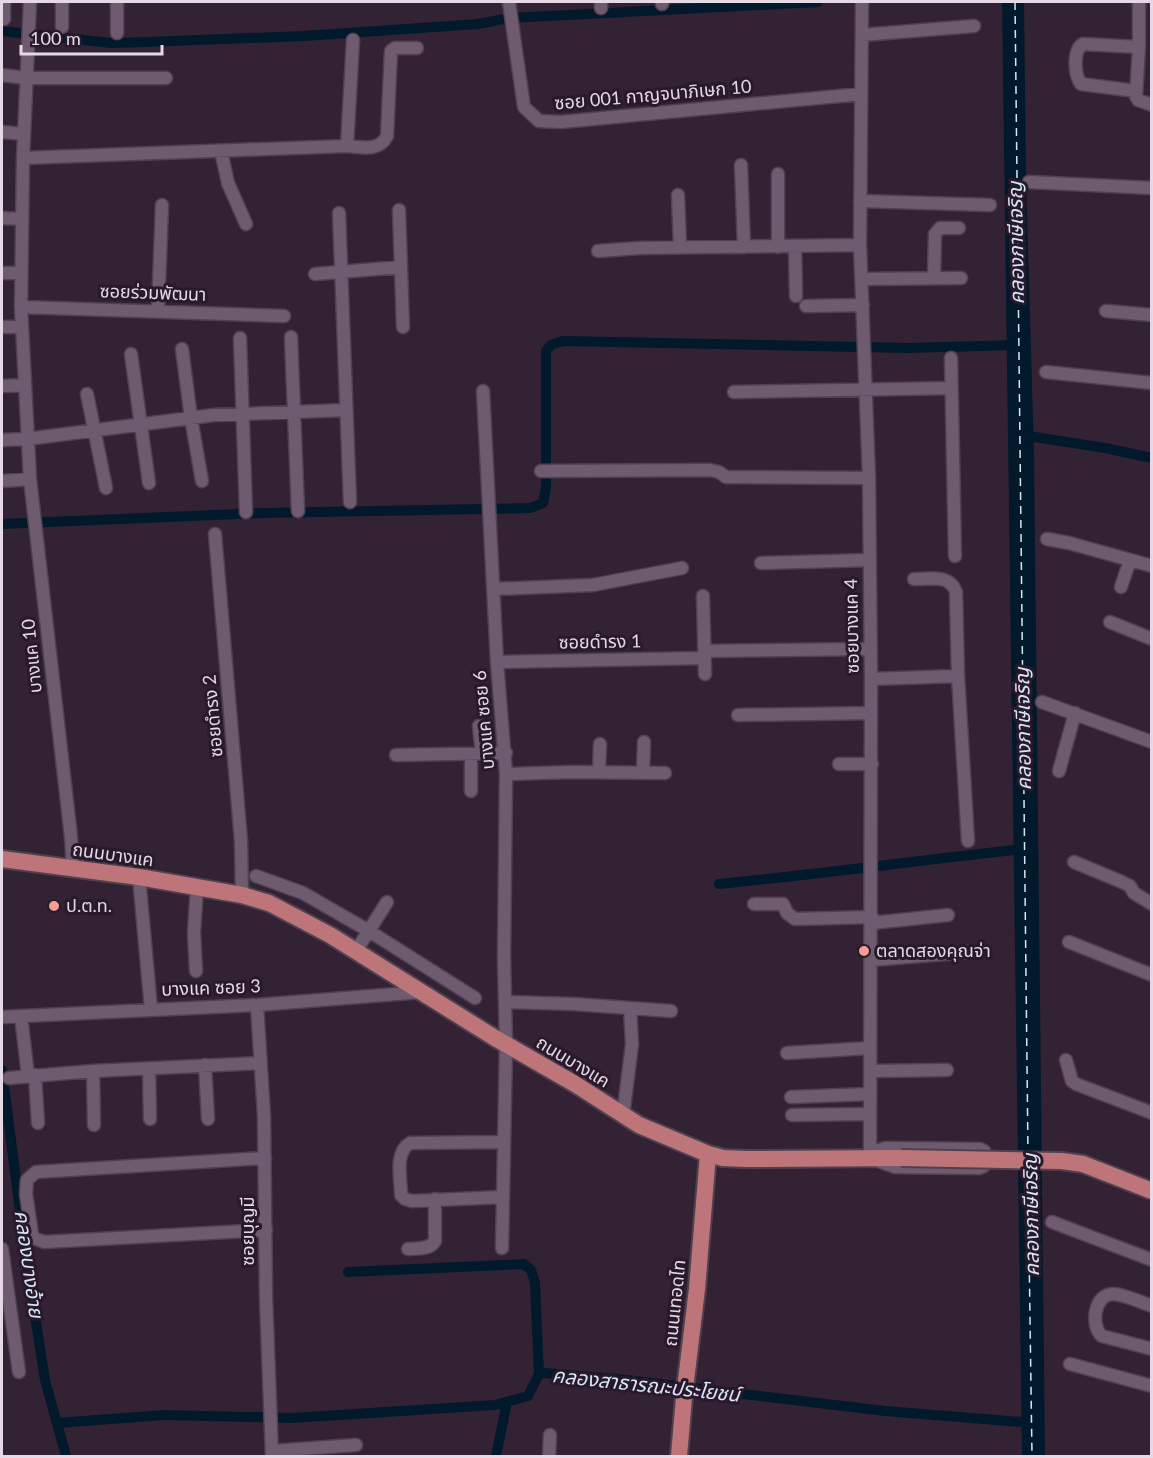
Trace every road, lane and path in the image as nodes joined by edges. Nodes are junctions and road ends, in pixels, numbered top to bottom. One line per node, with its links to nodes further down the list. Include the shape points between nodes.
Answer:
1 (4, 2): 8 (street)
2 (30, 2): 17 (street, บางแค 10)
3 (62, 2): 10 (street)
4 (117, 2): 11 (street)
5 (1139, 2): 14 (street)
6 (510, 4): 20 (street, ซอย 001 กาญจนาภิเษก 10, via 524,107 539,121)
7 (862, 5): 12 (street, ซอยบางแค 4)
8 (4, 19)
9 (974, 26): 12 (street)
10 (62, 27)
11 (117, 33)
12 (862, 35): 20 (street, ซอยบางแค 4)
13 (353, 40): 24 (street)
14 (1139, 47): 19 (street); 19 (street, via 1083,44 1076,50 1081,84)
15 (417, 48): 24 (street, via 391,51 387,136 383,144 376,148)
16 (2, 75): 17 (street)
17 (26, 78): 18 (street); 23 (street, บางแค 10)
18 (166, 78)
19 (1136, 91): 21 (street, via 1138,100)
20 (861, 94): 32 (street, ซอยบางแค 4)
21 (1152, 105)
22 (2, 132): 23 (street)
23 (24, 134): 26 (street, บางแค 10)
24 (347, 146): 25 (street)
25 (221, 151): 26 (street); 39 (street, via 228,183)
26 (23, 158): 38 (street, บางแค 10)
27 (741, 165): 42 (street)
28 (778, 174): 43 (street)
29 (1029, 182): 30 (street)
30 (1152, 188)
31 (678, 195): 45 (street)
32 (860, 201): 34 (street); 41 (street, ซอยบางแค 4)
33 (162, 205): 59 (street)
34 (990, 205)
35 (399, 210): 47 (street)
36 (339, 213): 48 (street)
37 (2, 218): 38 (street)
38 (21, 219): 50 (street, บางแค 10)
39 (246, 224)
40 (959, 228): 52 (street, via 940,228 935,234)
41 (860, 245): 44 (street); 54 (street, ซอยบางแค 4)
42 (744, 247): 43 (street); 45 (street)
43 (778, 247): 44 (street)
44 (795, 247): 55 (street)
45 (680, 248): 46 (street)
46 (598, 251)
47 (401, 267): 48 (street); 65 (street)
48 (341, 272): 51 (street); 80 (street)
49 (2, 273): 50 (street)
50 (21, 273): 58 (street, บางแค 10)
51 (315, 274)
52 (934, 278): 53 (street); 54 (street)
53 (961, 278)
54 (862, 279): 56 (street, ซอยบางแค 4)
55 (796, 296)
56 (863, 305): 57 (street); 76 (street, ซอยบางแค 4)
57 (806, 306)
58 (21, 307): 59 (street, ซอยร่วมพัฒนา); 64 (street, บางแค 10)
59 (158, 311): 62 (street, ซอยร่วมพัฒนา)
60 (1106, 311): 61 (street)
61 (1152, 315)
62 (284, 316)
63 (2, 327): 64 (street)
64 (22, 327): 73 (street, บางแค 10)
65 (403, 327)
66 (291, 337): 81 (street)
67 (240, 338): 82 (street)
68 (182, 349): 83 (street)
69 (131, 354): 84 (street)
70 (951, 358): 75 (street)
71 (1046, 372): 72 (street)
72 (1152, 382)
73 (25, 385): 74 (street); 86 (street, บางแค 10)
74 (2, 386)
75 (951, 388): 76 (street); 100 (street)
76 (866, 390): 78 (street); 89 (street, ซอยบางแค 4)
77 (483, 392): 108 (street, บางแค ซอย 6)
78 (734, 392)
79 (87, 394): 85 (street)
80 (346, 410): 81 (street); 95 (street)
81 (294, 412): 82 (street); 96 (street)
82 (242, 414): 83 (street); 97 (street)
83 (191, 418): 84 (street); 92 (street)
84 (142, 424): 85 (street); 93 (street)
85 (94, 430): 86 (street); 94 (street)
86 (27, 439): 87 (street); 90 (street, บางแค 10)
87 (2, 440)
88 (541, 471): 89 (street, via 710,470 726,477)
89 (869, 478): 101 (street, ซอยบางแค 4)
90 (30, 479): 91 (street); 140 (street, บางแค 10)
91 (2, 481)
92 (202, 481)
93 (149, 483)
94 (106, 488)
95 (350, 502)
96 (298, 510)
97 (246, 512)
98 (215, 534): 144 (street, ซอยดำรง 2, via 241,841)
99 (1047, 539): 102 (street)
100 (955, 556)
101 (869, 560): 103 (street); 112 (street, ซอยบางแค 4)
102 (1130, 560): 104 (street); 107 (street)
103 (761, 563)
104 (1152, 566)
105 (682, 568): 108 (street, via 593,585)
106 (914, 579): 116 (street, via 946,579 954,586)
107 (1121, 587)
108 (493, 589): 114 (street, บางแค ซอย 6)
109 (704, 596): 113 (street)
110 (1110, 622): 111 (street)
111 (1152, 639)
112 (870, 649): 113 (street, ซอยดำรง 1); 117 (street, ซอยบางแค 4)
113 (704, 655): 114 (street, ซอยดำรง 1); 115 (street)
114 (497, 662): 126 (street, บางแค ซอย 6)
115 (705, 674)
116 (958, 676): 117 (street); 137 (street)
117 (871, 679): 119 (street, ซอยบางแค 4)
118 (1042, 702): 120 (street)
119 (871, 713): 121 (street); 130 (street, ซอยบางแค 4)
120 (1075, 713): 124 (street); 131 (street)
121 (738, 715)
122 (479, 726): 127 (street)
123 (644, 742): 133 (street)
124 (1152, 742)
125 (600, 744): 132 (street)
126 (506, 753): 127 (street); 135 (street, บางแค ซอย 6)
127 (476, 754): 128 (street); 136 (street)
128 (396, 755)
129 (839, 764): 130 (street)
130 (872, 764): 149 (street, ซอยบางแค 4)
131 (1059, 771)
132 (599, 772): 133 (street); 135 (street)
133 (643, 773): 134 (street)
134 (665, 773)
135 (506, 774): 159 (street, บางแค ซอย 6)
136 (471, 791)
137 (968, 841)
138 (2, 859): 140 (main road, ถนนบางแค)
139 (1074, 862): 146 (street, via 1130,886)
140 (73, 870): 142 (main road, ถนนบางแค)
141 (256, 876): 150 (street, via 303,893)
142 (139, 877): 143 (main road, ถนนบางแค); 162 (street)
143 (197, 887): 144 (main road, ถนนบางแค); 155 (street)
144 (242, 895): 152 (main road, ถนนบางแค, via 294,915)
145 (387, 902): 150 (street)
146 (1152, 903)
147 (754, 904): 149 (street, via 783,904 795,918)
148 (948, 915): 149 (street)
149 (872, 920): 154 (street, ซอยบางแค 4)
150 (369, 931): 152 (street); 158 (street)
151 (1069, 942): 156 (street)
152 (356, 951): 157 (main road, ถนนบางแค)
153 (969, 952): 154 (street)
154 (871, 960): 167 (street, ซอยบางแค 4)
155 (196, 971)
156 (1152, 975)
157 (422, 992): 160 (street, บางแค ซอย 3); 166 (main road, ถนนบางแค)
158 (475, 998)
159 (505, 1002): 161 (street); 166 (street, บางแค ซอย 6)
160 (257, 1005): 162 (street, บางแค ซอย 3); 170 (street, ซอยบุญมี)
161 (630, 1008): 163 (street); 183 (street, via 632,1044)
162 (151, 1009): 164 (street, บางแค ซอย 3)
163 (671, 1011)
164 (21, 1016): 165 (street, บางแค ซอย 3); 176 (street)
165 (2, 1017)
166 (506, 1045): 183 (main road, ถนนบางแค); 188 (street, บางแค ซอย 6)
167 (870, 1048): 168 (street); 175 (street, ซอยบางแค 4)
168 (787, 1053)
169 (1066, 1060): 180 (street, via 1076,1084)
170 (260, 1063): 171 (street); 190 (street, ซอยบุญมี)
171 (205, 1065): 172 (street); 185 (street)
172 (149, 1069): 174 (street); 184 (street)
173 (947, 1070): 175 (street)
174 (93, 1071): 176 (street); 187 (street)
175 (870, 1071): 178 (street, ซอยบางแค 4)
176 (31, 1076): 177 (street); 186 (street)
177 (9, 1078)
178 (870, 1094): 179 (street); 181 (street, ซอยบางแค 4)
179 (791, 1097)
180 (1152, 1113)
181 (870, 1114): 182 (street); 191 (street, ซอยบางแค 4)
182 (792, 1115)
183 (623, 1116): 189 (main road, ถนนบางแค)
184 (150, 1119)
185 (208, 1119)
186 (38, 1123)
187 (94, 1125)
188 (504, 1142): 193 (street, บางแค ซอย 6); 194 (street, via 404,1146 400,1153 401,1195 412,1201)
189 (708, 1154): 191 (main road, ถนนบางแค, via 746,1159); 211 (main road, ถนนเทอดไท)
190 (265, 1158): 196 (street, ซอยบุญมี); 196 (street, via 36,1172 27,1180 26,1194 32,1234 44,1242)
191 (870, 1158): 191 (street, via 886,1148 980,1149 986,1154 986,1162 979,1168 895,1167); 192 (main road, ถนนบางแค, bridge, via 1062,1161 1083,1164)
192 (1152, 1191)
193 (503, 1197): 194 (street); 197 (street, บางแค ซอย 6)
194 (435, 1199): 199 (street, via 435,1241 427,1247)
195 (1052, 1222): 200 (street)
196 (266, 1230): 209 (street, ซอยบุญมี)
197 (502, 1248)
198 (2, 1249): 204 (street)
199 (408, 1249)
200 (1152, 1260)
201 (1152, 1306): 202 (street, via 1110,1295 1100,1302 1095,1322 1102,1336)
202 (1152, 1349)
203 (1070, 1364): 205 (street)
204 (19, 1372)
205 (1152, 1386)
206 (550, 1435): 210 (street)
207 (356, 1444): 208 (street)
208 (323, 1452): 209 (street)
209 (272, 1454)
210 (549, 1456)
211 (679, 1456)

